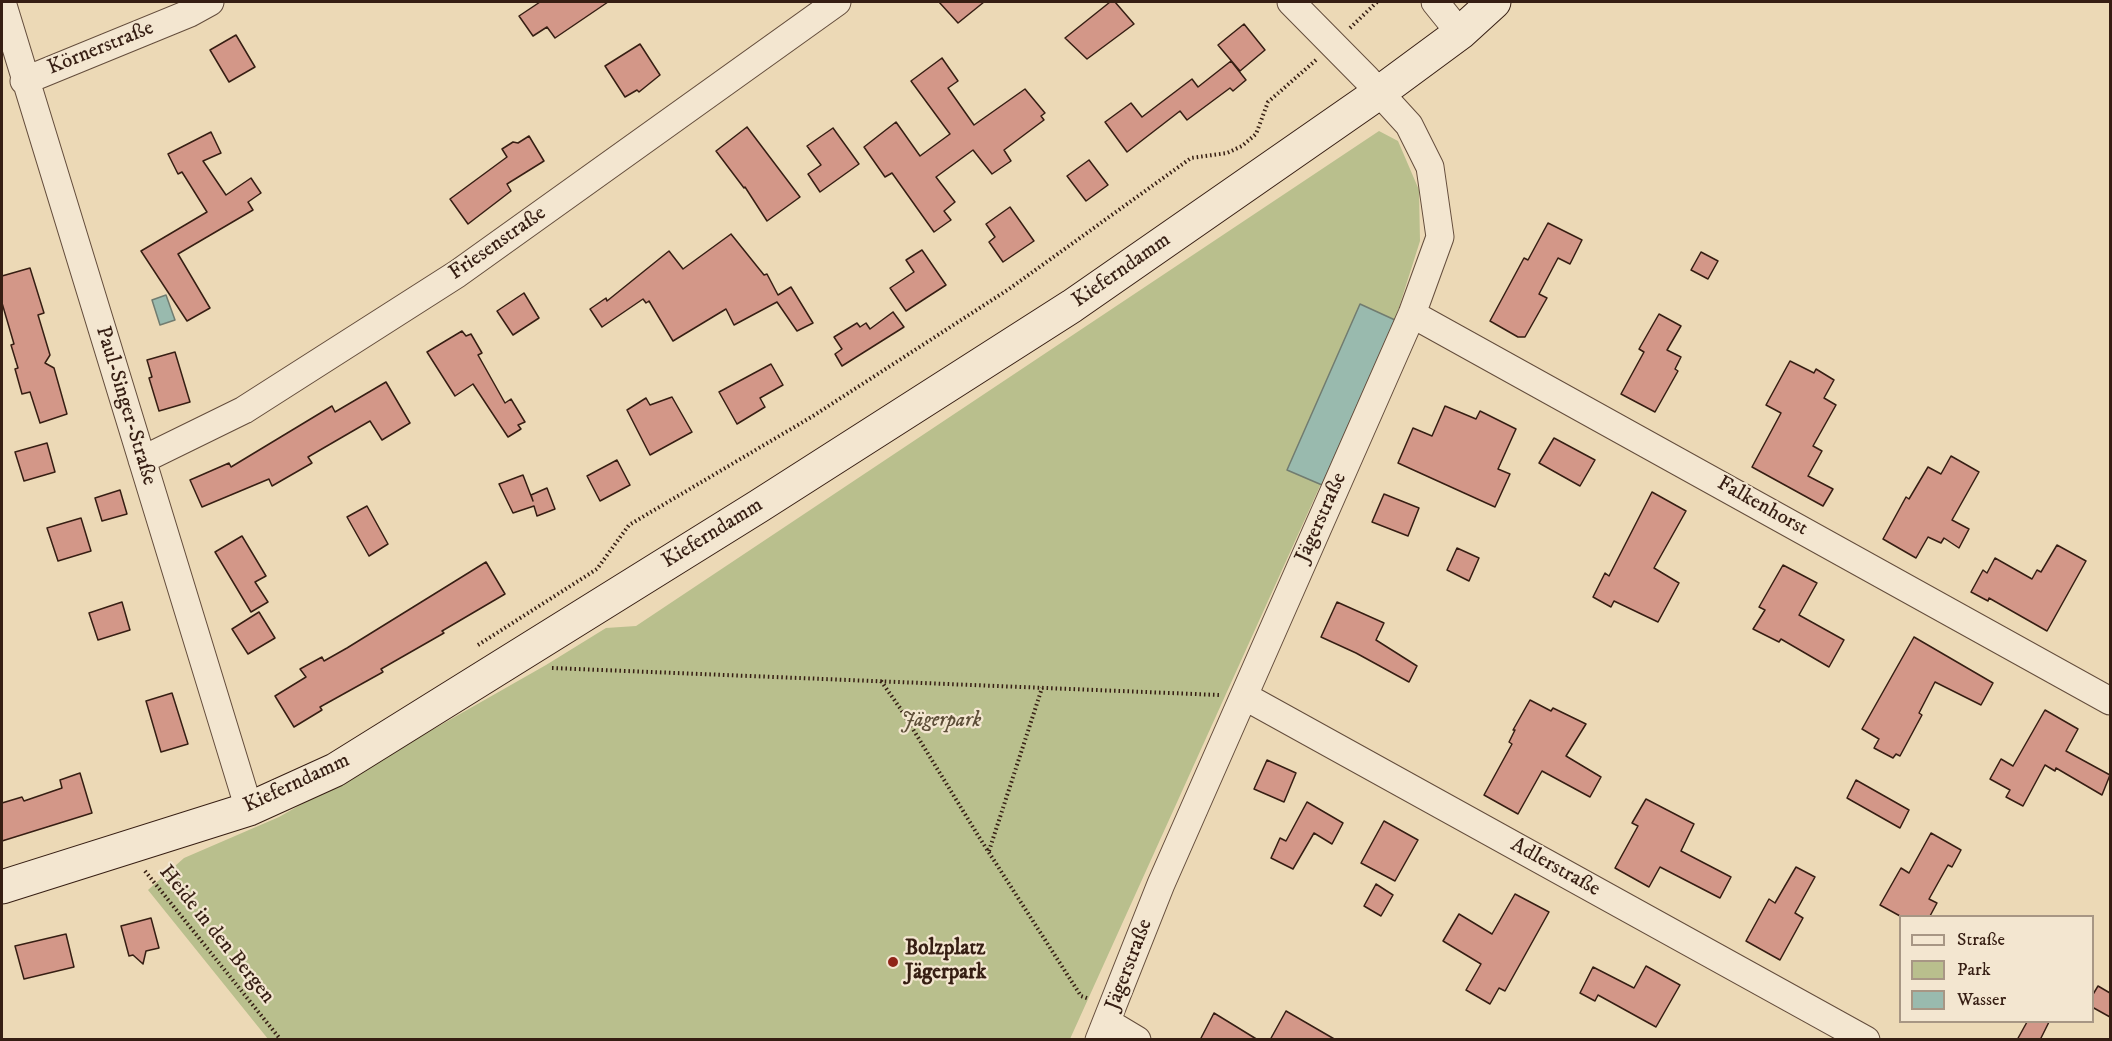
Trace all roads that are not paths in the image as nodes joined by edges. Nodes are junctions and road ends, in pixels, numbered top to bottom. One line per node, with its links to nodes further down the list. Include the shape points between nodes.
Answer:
1 (2, 2): 8 (street, Paul-Singer-Straße)
2 (210, 2): 8 (street, Körnerstraße)
3 (837, 2): 11 (street, Friesenstraße, via 457,274 244,410)
4 (1291, 2): 9 (street, Jägerstraße)
5 (1435, 2): 7 (street)
6 (1494, 2): 7 (street)
7 (1460, 33): 9 (street)
8 (24, 81): 11 (street, Paul-Singer-Straße)
9 (1380, 93): 10 (street, Jägerstraße, via 1409,125 1430,167 1440,237); 14 (street, Kieferndamm, via 1072,306 543,641 335,770)
10 (1412, 314): 12 (street, Jägerstraße); 13 (street, Falkenhorst)
11 (142, 460): 14 (street, Paul-Singer-Straße)
12 (1244, 696): 16 (street, Jägerstraße, via 1161,884); 18 (street, Adlerstraße)
13 (2110, 701)
14 (249, 809): 15 (street, Kieferndamm)
15 (2, 887)
16 (1106, 1024): 17 (street)
17 (1137, 1040)
18 (1866, 1040)

